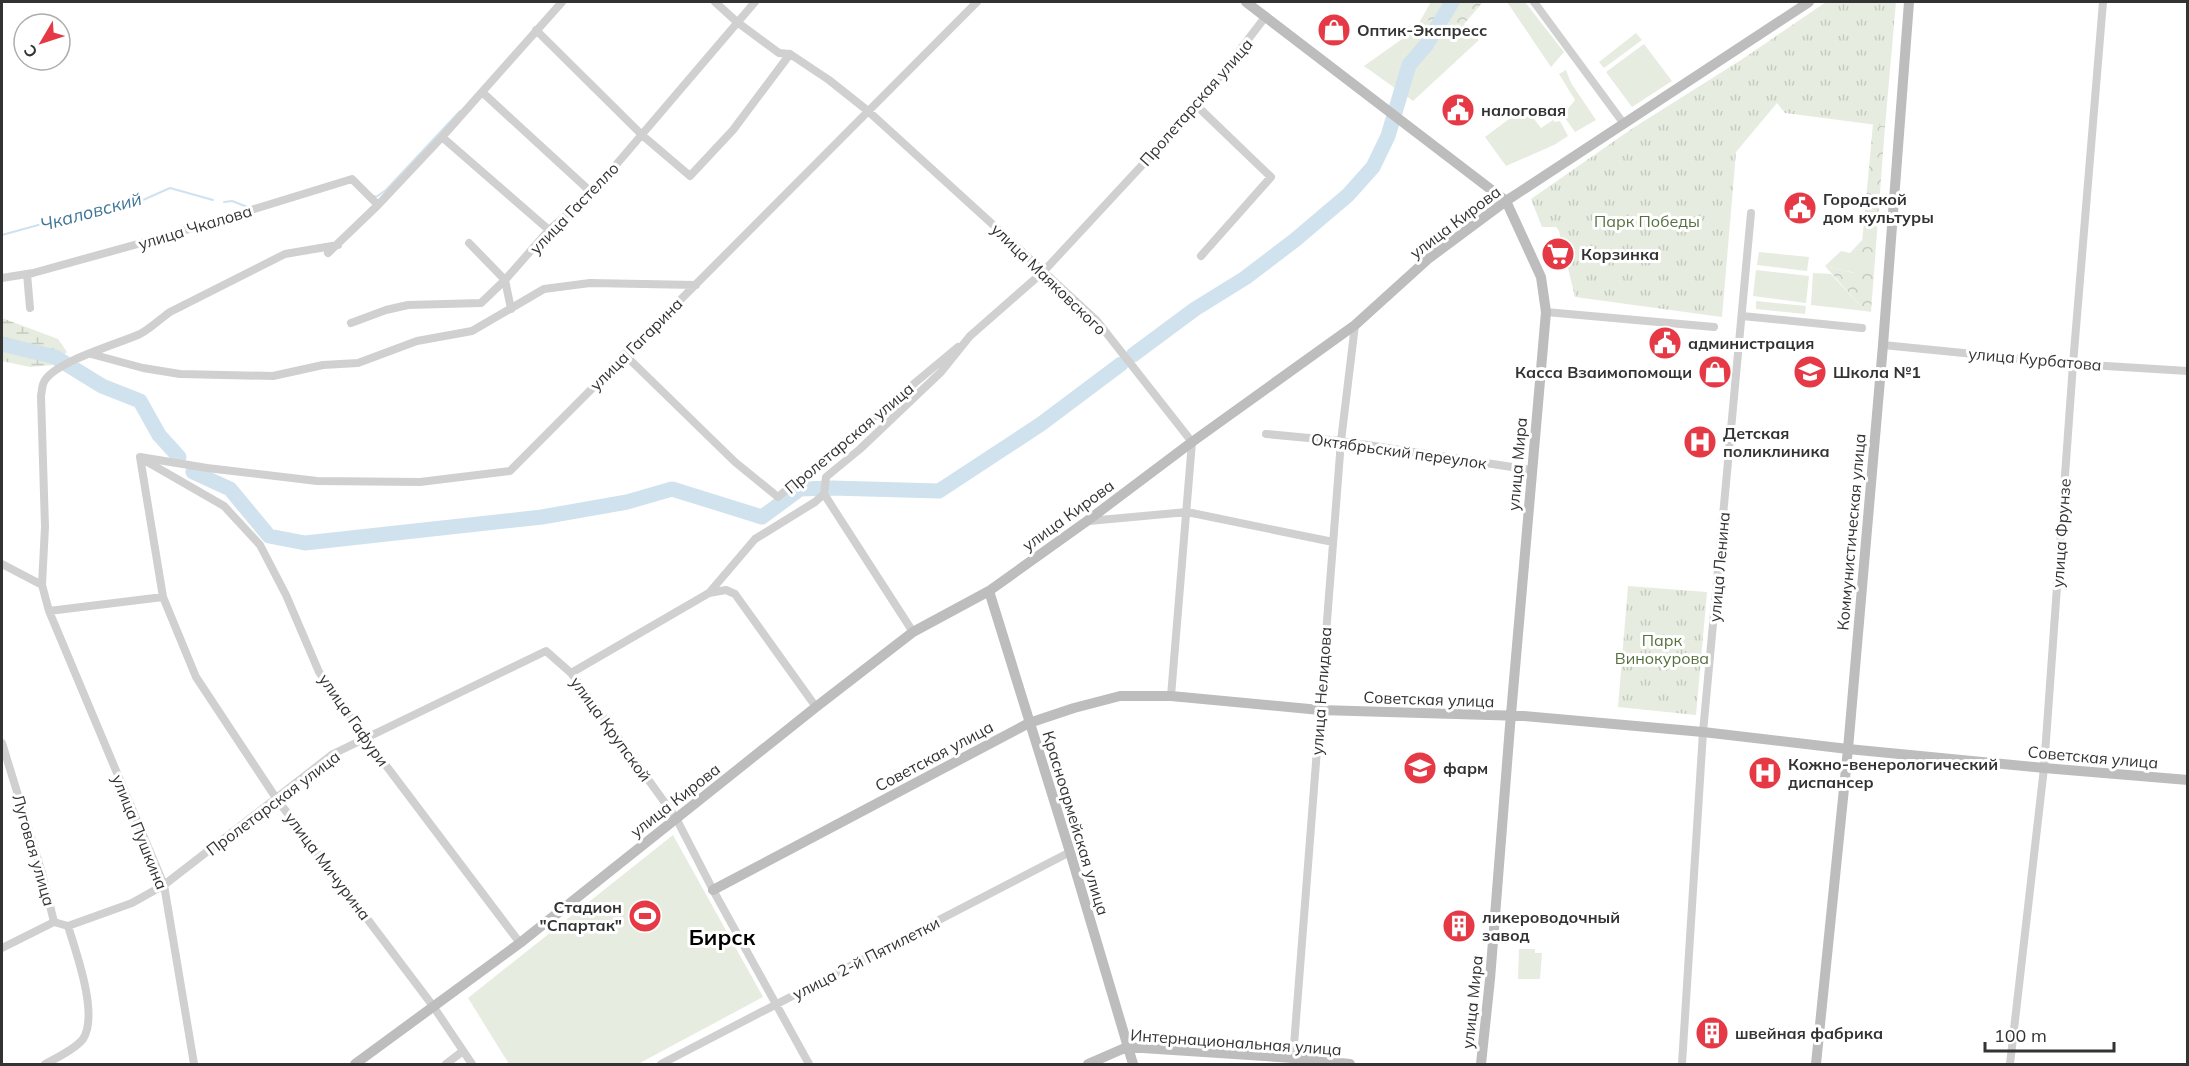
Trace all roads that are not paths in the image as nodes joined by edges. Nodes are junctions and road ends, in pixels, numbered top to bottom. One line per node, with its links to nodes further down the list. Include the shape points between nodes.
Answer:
1 (562, 2): 12 (street)
2 (714, 2): 11 (street, улица Маяковского)
3 (755, 2): 11 (street, улица Гастелло)
4 (977, 2): 16 (street, улица Гагарина)
5 (1246, 2): 10 (street, улица Мира)
6 (1534, 2): 17 (street)
7 (1809, 2): 17 (street, улица Кирова)
8 (1909, 2): 43 (street, Коммунистическая улица)
9 (2103, 2): 46 (street, улица Фрунзе)
10 (1266, 16): 15 (street, Пролетарская улица); 21 (street, улица Мира)
11 (737, 22): 13 (street, улица Маяковского, via 779,53); 18 (street, улица Гастелло)
12 (536, 30): 14 (street); 18 (street)
13 (790, 54): 16 (street, улица Маяковского); 18 (street, via 733,130 690,176)
14 (482, 92): 19 (street); 20 (street)
15 (1197, 106): 28 (street, via 1271,177); 29 (street, Пролетарская улица)
16 (868, 111): 29 (street, улица Маяковского); 33 (street, улица Гагарина)
17 (1624, 124): 21 (street, улица Кирова)
18 (642, 135): 20 (street, улица Гастелло)
19 (442, 137): 22 (street); 24 (street)
20 (592, 193): 24 (street, улица Гастелло)
21 (1506, 201): 36 (street, улица Мира, via 1541,277); 39 (street, улица Кирова, via 1428,259)
22 (378, 205): 26 (street); 30 (street, улица Чкалова, via 352,179)
23 (1751, 213): 37 (street, улица Ленина)
24 (549, 230): 32 (street, улица Гастелло)
25 (469, 243): 32 (street)
26 (338, 245): 27 (street); 44 (street, via 285,255 170,312 143,332)
27 (328, 253)
28 (1201, 256)
29 (1043, 272): 42 (street, Пролетарская улица); 50 (street, улица Маяковского, via 1097,321)
30 (27, 274): 31 (street, улица Чкалова); 34 (street)
31 (2, 278)
32 (505, 280): 35 (street); 38 (street, улица Гастелло, via 481,303 408,306)
33 (696, 285): 35 (street, via 590,283 544,289); 45 (street, улица Гагарина)
34 (30, 308)
35 (511, 309): 44 (street, via 472,331 417,341 358,363 323,365 273,376 180,374)
36 (1546, 312): 40 (street); 52 (street, улица Мира)
37 (1742, 316): 41 (street); 71 (street, улица Ленина)
38 (351, 323)
39 (1355, 325): 49 (street, улица Нелидова); 50 (street, улица Кирова)
40 (1714, 327)
41 (1862, 328)
42 (970, 336): 45 (street, Пролетарская улица, via 778,497 735,462); 53 (street, Пролетарская улица, via 941,372 826,477)
43 (1883, 345): 46 (street, улица Курбатова); 74 (street, Коммунистическая улица)
44 (91, 354): 58 (street, улица Пушкина, via 54,371 43,382)
45 (624, 354): 51 (street, улица Гагарина, via 510,471 420,482 328,481)
46 (2073, 364): 47 (street, улица Курбатова); 75 (street, улица Фрунзе)
47 (2187, 371)
48 (1266, 434): 49 (street, Октябрьский переулок)
49 (1341, 441): 52 (street, Октябрьский переулок); 56 (street, улица Нелидова)
50 (1192, 442): 54 (street); 55 (street, улица Кирова)
51 (140, 457): 61 (street, улица Мичурина); 72 (street, улица Гафури, via 224,506 260,546 320,672)
52 (1532, 470): 69 (street, улица Мира)
53 (824, 494): 60 (street, Пролетарская улица, via 755,539); 63 (street)
54 (1186, 512): 55 (street); 56 (street); 66 (street)
55 (1087, 521): 59 (street, улица Кирова)
56 (1333, 542): 68 (street, улица Нелидова)
57 (2, 564): 58 (street)
58 (42, 585): 62 (street, улица Пушкина)
59 (989, 591): 63 (street, улица Кирова); 70 (street, Красноармейская улица)
60 (709, 593): 65 (street, Пролетарская улица); 67 (street, via 726,590 735,594)
61 (164, 597): 62 (street); 77 (street, улица Мичурина, via 196,677)
62 (49, 611): 80 (street, улица Пушкина)
63 (913, 632): 67 (street, улица Кирова)
64 (546, 651): 65 (street, улица Крупской); 72 (street, Пролетарская улица)
65 (571, 673): 78 (street, улица Крупской)
66 (1171, 696): 68 (street, Советская улица); 70 (street, Советская улица, via 1120,696)
67 (816, 707): 78 (street, улица Кирова)
68 (1320, 710): 69 (street, Советская улица); 90 (street, улица Нелидова)
69 (1510, 717): 71 (street, Советская улица); 101 (street, улица Мира)
70 (1029, 723): 79 (street, Красноармейская улица); 81 (street, Советская улица)
71 (1703, 732): 74 (street, Советская улица); 102 (street, улица Ленина)
72 (366, 739): 77 (street, Пролетарская улица, via 333,754); 84 (street, улица Гафури)
73 (2, 743): 82 (street, Луговая улица)
74 (1848, 749): 75 (street, Советская улица); 103 (street, Коммунистическая улица)
75 (2044, 768): 76 (street, Советская улица); 104 (street, улица Фрунзе)
76 (2187, 780)
77 (276, 798): 80 (street, Пролетарская улица); 87 (street, улица Мичурина)
78 (676, 818): 81 (street, улица Крупской); 84 (street, улица Кирова)
79 (1070, 852): 86 (street, улица 2-й Пятилетки); 88 (street, Красноармейская улица)
80 (164, 885): 83 (street, Пролетарская улица, via 132,903); 92 (street, улица Пушкина)
81 (712, 890): 86 (street, улица Крупской)
82 (54, 922): 83 (street); 85 (street)
83 (68, 926): 91 (street, via 90,1022 83,1039)
84 (520, 943): 87 (street, улица Кирова)
85 (2, 948)
86 (777, 1004): 96 (street, улица 2-й Пятилетки); 97 (street, улица Крупской)
87 (434, 1006): 89 (street, улица Мичурина); 93 (street, улица Кирова)
88 (1127, 1047): 90 (street, Интернациональная улица); 98 (street, Интернациональная улица); 99 (street, Красноармейская улица)
89 (463, 1051): 94 (street); 95 (street, улица Мичурина)
90 (1293, 1058): 100 (street, Интернациональная улица)
91 (45, 1065)
92 (194, 1065)
93 (355, 1065)
94 (446, 1065)
95 (472, 1065)
96 (661, 1065)
97 (809, 1065)
98 (1088, 1065)
99 (1133, 1065)
100 (1350, 1065)
101 (1481, 1065)
102 (1682, 1065)
103 (1816, 1065)
104 (2010, 1065)

